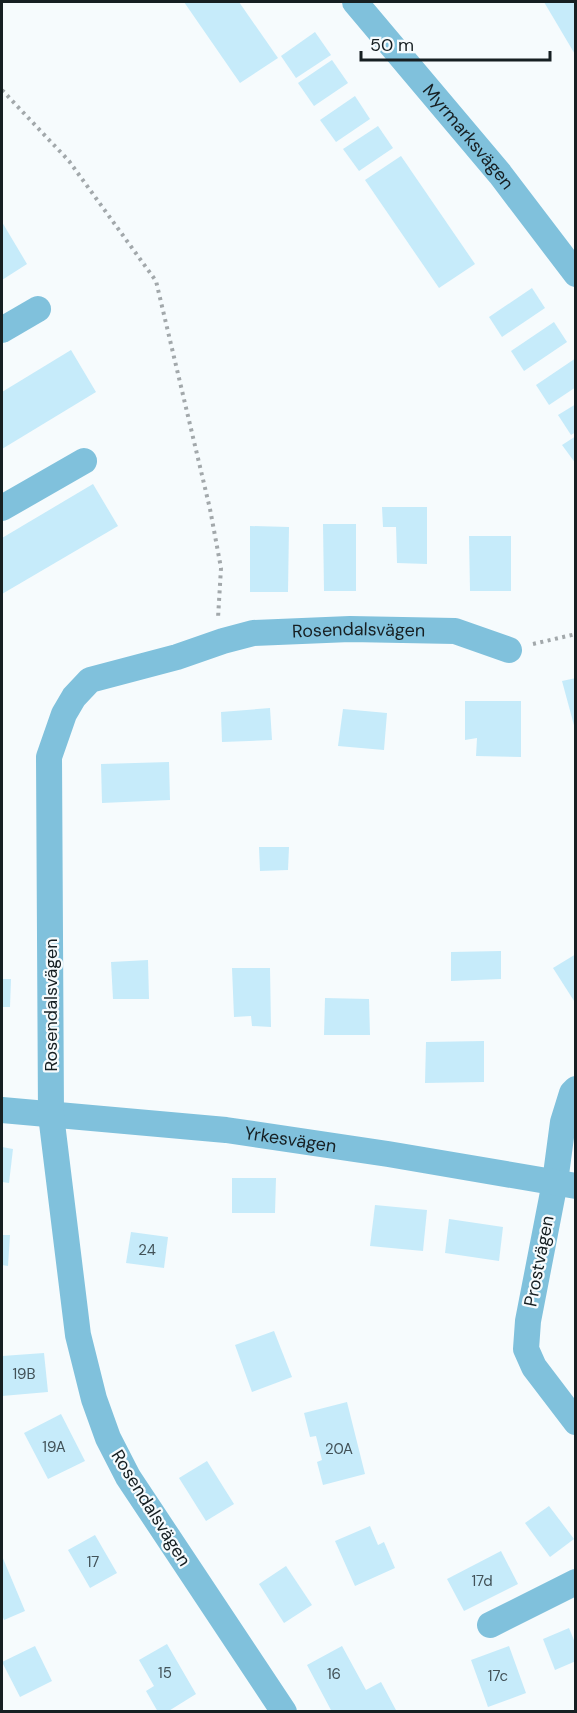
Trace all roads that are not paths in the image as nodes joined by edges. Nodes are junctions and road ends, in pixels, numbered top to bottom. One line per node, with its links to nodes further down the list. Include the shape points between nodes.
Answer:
1 (355, 2): 2 (street, Myrmarksvägen, via 500,174)
2 (576, 274)
3 (38, 309): 4 (street)
4 (2, 330)
5 (84, 461): 6 (street)
6 (2, 508)
7 (509, 650): 10 (street, Rosendalsvägen, via 455,631 350,629 253,633 90,680 64,714 50,757)
8 (576, 1089): 11 (street, Prostvägen, via 563,1122)
9 (2, 1110): 10 (street, Yrkesvägen)
10 (51, 1115): 11 (street, Yrkesvägen, via 226,1130); 15 (street, Rosendalsvägen, via 78,1335 108,1438 128,1477)
11 (565, 1184): 12 (street, Prostvägen, via 528,1321 526,1349 534,1367)
12 (576, 1422)
13 (576, 1582): 14 (street)
14 (490, 1625)
15 (284, 1712)

